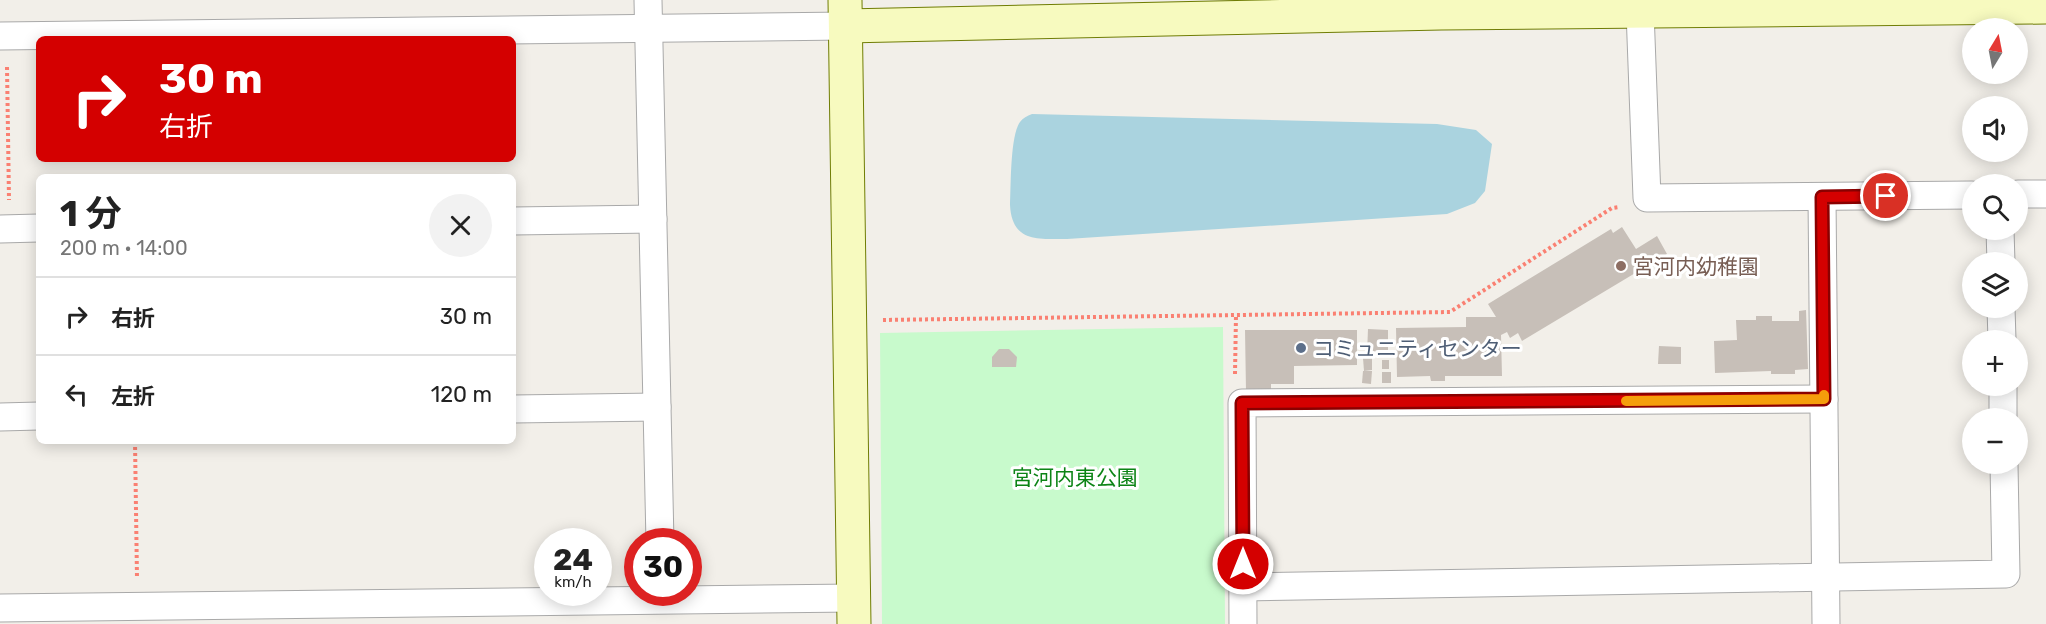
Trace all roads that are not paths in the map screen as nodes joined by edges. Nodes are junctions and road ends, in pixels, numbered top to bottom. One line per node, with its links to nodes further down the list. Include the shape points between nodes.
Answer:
1 (648, 0): 6 (street)
2 (1441, 7): 4 (street); 5 (street)
3 (2046, 8): 4 (street)
4 (1640, 11): 11 (street, via 1647,198)
5 (846, 13): 6 (street); 28 (street)
6 (649, 28): 7 (street); 12 (street)
7 (3, 36)
8 (2028, 194): 9 (street)
9 (2046, 194)
10 (1962, 195): 11 (street)
11 (1822, 197): 16 (street)
12 (653, 219): 13 (street); 17 (street)
13 (516, 221)
14 (36, 228): 15 (street)
15 (4, 229)
16 (1824, 399): 23 (street); 24 (street, via 1242,403)
17 (657, 407): 18 (street); 22 (street)
18 (516, 409)
19 (36, 416): 20 (street)
20 (0, 417)
21 (2004, 474): 23 (street, via 2006,574)
22 (660, 528)
23 (1826, 576): 24 (street); 31 (street)
24 (1243, 587): 30 (street)
25 (624, 597): 29 (street)
26 (702, 599): 28 (street)
27 (0, 609): 29 (street)
28 (854, 611)
29 (137, 615)
30 (1243, 624)
31 (1826, 624)

